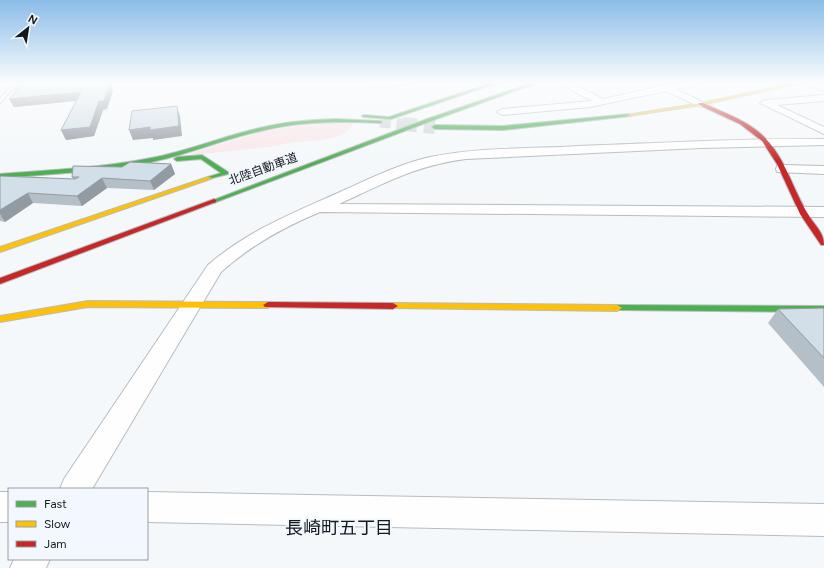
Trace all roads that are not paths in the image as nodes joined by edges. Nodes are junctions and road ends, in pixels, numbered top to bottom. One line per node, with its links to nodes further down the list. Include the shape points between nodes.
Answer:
1 (415, 110): 12 (main road, via 389,118 292,118 231,131)
2 (443, 110): 18 (main road, 北陸自動車道)
3 (460, 110): 25 (main road, 北陸自動車道)
4 (527, 110): 8 (street)
5 (664, 110): 10 (main road, via 516,127)
6 (713, 110): 13 (main road, via 737,120)
7 (779, 110): 11 (street)
8 (502, 112)
9 (380, 122): 12 (main road, via 303,121)
10 (435, 127)
11 (824, 131)
12 (237, 135): 15 (main road)
13 (765, 141): 14 (street); 16 (main road); 20 (street, via 496,153 446,158 399,171)
14 (824, 142)
15 (169, 156): 19 (main road, via 113,165); 24 (main road, via 174,159 202,157 226,172)
16 (782, 169): 17 (street); 21 (main road)
17 (824, 170)
18 (265, 172)
19 (0, 176)
20 (317, 208): 21 (street); 26 (street, via 250,239 229,254 214,269)
21 (803, 212): 22 (street); 23 (main road)
22 (824, 212)
23 (824, 243)
24 (0, 250)
25 (0, 282)
26 (189, 305): 27 (main road); 28 (main road, via 88,304); 29 (street)
27 (824, 309)
28 (0, 319)
29 (76, 488)
30 (148, 507): 31 (street)
31 (824, 520)

